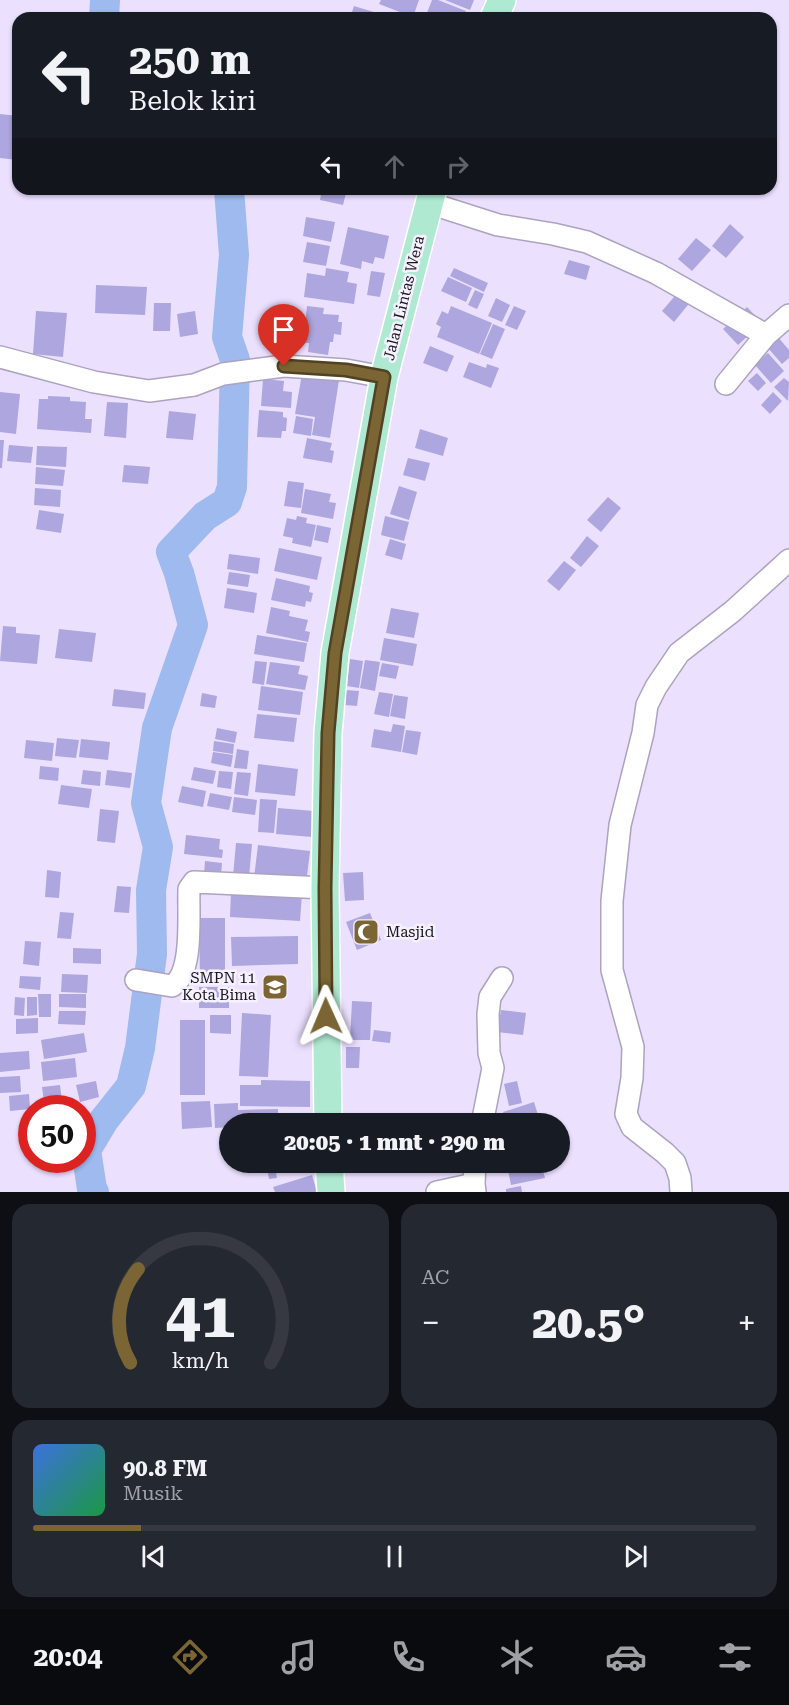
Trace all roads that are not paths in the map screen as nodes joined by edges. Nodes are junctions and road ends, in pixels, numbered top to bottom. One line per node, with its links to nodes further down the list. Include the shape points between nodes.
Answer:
1 (431, 196): 3 (street, via 498,225 587,242 656,273); 5 (main road, Jalan Lintas Wera)
2 (789, 315): 3 (street)
3 (766, 335): 6 (street)
4 (0, 357): 5 (street, via 94,382 149,391 194,385 223,374 284,366)
5 (384, 377): 8 (main road, Jalan Lintas Wera, via 335,653 328,733)
6 (726, 384)
7 (789, 560): 18 (street, via 679,653 656,687 647,705 644,733 620,825 612,901 612,970 633,1047 626,1114 632,1127 675,1163)
8 (325, 888): 10 (street, via 194,882 189,890 187,960 178,983 172,986); 11 (main road, Jalan Lintas Wera)
9 (502, 978): 12 (street, via 490,998 489,1053 494,1068)
10 (136, 980)
11 (328, 1113)
12 (484, 1113)
13 (330, 1173): 16 (main road)
14 (475, 1173): 15 (street)
15 (474, 1188): 17 (street)
16 (331, 1192)
17 (437, 1192)
18 (681, 1192)

